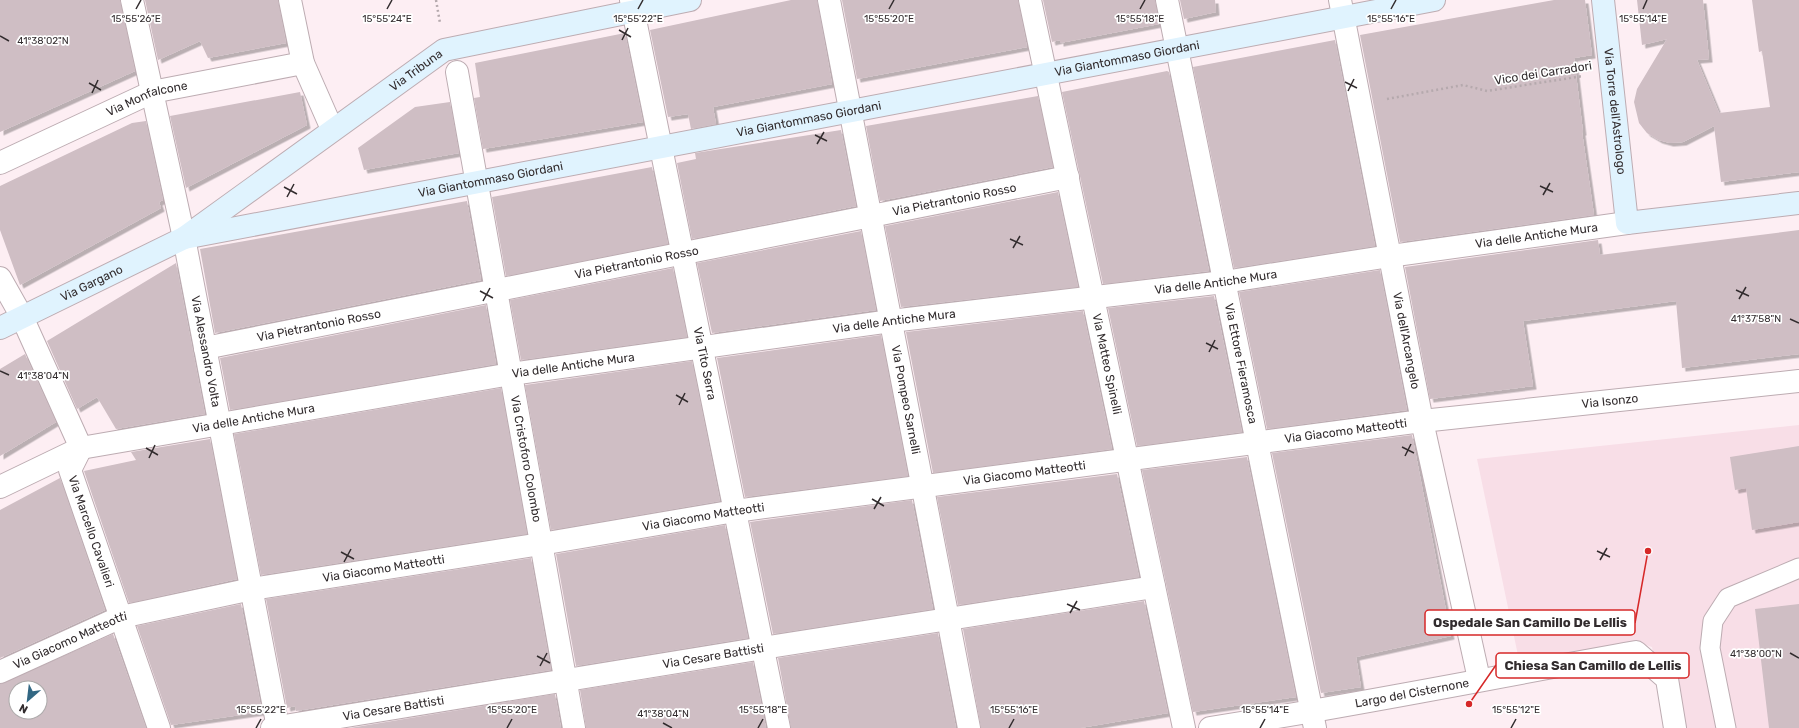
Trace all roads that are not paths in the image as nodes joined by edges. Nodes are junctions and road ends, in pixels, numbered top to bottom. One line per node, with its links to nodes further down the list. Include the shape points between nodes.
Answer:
1 (132, 0): 15 (street, Via Alessandro Volta)
2 (290, 0): 12 (street)
3 (690, 0): 9 (main road, Via Tribuna)
4 (829, 0): 16 (street, Via Pompeo Sarnelli)
5 (1030, 0): 14 (street, Via Matteo Spinelli)
6 (1167, 0): 11 (street, Via Ettore Fieramosca)
7 (1434, 0): 10 (main road, Via Giantommaso Giordani)
8 (1603, 0): 24 (main road, Via Torre dell'Astrologo)
9 (632, 6): 17 (main road, Via Tribuna, via 444,50); 18 (street, Via Tito Serra)
10 (1342, 9): 11 (main road, Via Giantommaso Giordani); 27 (street, Via dell'Arcangelo)
11 (1177, 49): 14 (main road, Via Giantommaso Giordani); 29 (street, Via Ettore Fieramosca)
12 (303, 63): 15 (street, Via Monfalcone); 17 (street)
13 (457, 72): 21 (street, Via Cristoforo Colombo)
14 (1046, 74): 16 (main road, Via Giantommaso Giordani); 20 (street, Via Matteo Spinelli)
15 (152, 92): 19 (street, Via Monfalcone); 25 (street, Via Alessandro Volta)
16 (850, 111): 18 (main road, Via Giantommaso Giordani); 23 (street, Via Pompeo Sarnelli)
17 (332, 129): 25 (main road, Via Tribuna)
18 (661, 147): 21 (main road, Via Giantommaso Giordani); 26 (street, Via Tito Serra)
19 (0, 162)
20 (1068, 177): 23 (street, Via Pietrantonio Rosso); 31 (street, Via Matteo Spinelli)
21 (477, 182): 25 (main road, Via Giantommaso Giordani); 30 (street, Via Cristoforo Colombo)
22 (1799, 203): 24 (main road, Via delle Antiche Mura)
23 (870, 216): 26 (street, Via Pietrantonio Rosso); 33 (street, Via Pompeo Sarnelli)
24 (1627, 223): 27 (street, Via delle Antiche Mura)
25 (184, 238): 32 (main road, Via Gargano); 36 (street, Via Alessandro Volta)
26 (683, 253): 30 (street, Via Pietrantonio Rosso); 35 (street, Via Tito Serra)
27 (1390, 256): 29 (street, Via delle Antiche Mura); 39 (street, Via dell'Arcangelo)
28 (0, 278): 32 (street)
29 (1224, 282): 31 (street, Via delle Antiche Mura); 41 (street, Via Ettore Fieramosca)
30 (496, 290): 36 (street, Via Pietrantonio Rosso); 37 (street, Via Cristoforo Colombo)
31 (1093, 297): 33 (street, Via delle Antiche Mura); 43 (street, Via Matteo Spinelli)
32 (22, 317): 34 (main road, Via Gargano); 42 (street)
33 (891, 321): 35 (street, Via delle Antiche Mura); 44 (street, Via Pompeo Sarnelli)
34 (0, 328)
35 (701, 346): 37 (street, Via delle Antiche Mura); 46 (street, Via Tito Serra)
36 (205, 348): 40 (street, Via Alessandro Volta)
37 (511, 374): 40 (street, Via delle Antiche Mura); 47 (street, Via Cristoforo Colombo)
38 (1799, 381): 39 (street, Via Isonzo)
39 (1422, 421): 41 (street, Via Giacomo Matteotti); 55 (street, Via dell'Arcangelo)
40 (220, 424): 42 (street, Via delle Antiche Mura); 50 (street, Via Alessandro Volta)
41 (1257, 442): 43 (street, Via Giacomo Matteotti); 57 (street, Via Ettore Fieramosca)
42 (81, 448): 45 (street, Via delle Antiche Mura); 51 (street, Via Marcello Cavalieri, via 70,470)
43 (1127, 459): 44 (street, Via Giacomo Matteotti); 49 (street, Via Matteo Spinelli)
44 (922, 485): 46 (street, Via Giacomo Matteotti); 52 (street, Via Pompeo Sarnelli)
45 (0, 487)
46 (735, 510): 47 (street, Via Giacomo Matteotti); 53 (street, Via Tito Serra)
47 (541, 544): 50 (street, Via Giacomo Matteotti); 56 (street, Via Cristoforo Colombo)
48 (1799, 568): 66 (lane, via 1728,598 1713,621 1710,648)
49 (1154, 587): 52 (street, Via Cesare Battisti); 63 (street, Via Matteo Spinelli)
50 (252, 589): 51 (street, Via Giacomo Matteotti); 59 (street, Via Alessandro Volta)
51 (121, 616): 54 (street, Via Giacomo Matteotti); 58 (street, Via Marcello Cavalieri)
52 (948, 620): 53 (street, Via Cesare Battisti); 62 (street, Via Pompeo Sarnelli)
53 (763, 648): 56 (street, Via Cesare Battisti); 61 (street, Via Tito Serra)
54 (0, 672)
55 (1479, 679): 57 (street, Largo del Cisternone); 65 (street, Largo del Cisternone, via 1636,652 1667,679)
56 (565, 681): 59 (street, Via Cesare Battisti); 60 (street, Via Cristoforo Colombo)
57 (1313, 720): 64 (street, Largo del Cisternone)
58 (159, 728)
59 (276, 728)
60 (574, 728)
61 (779, 728)
62 (969, 728)
63 (1184, 728)
64 (1210, 728)
65 (1675, 728)
66 (1726, 728)

